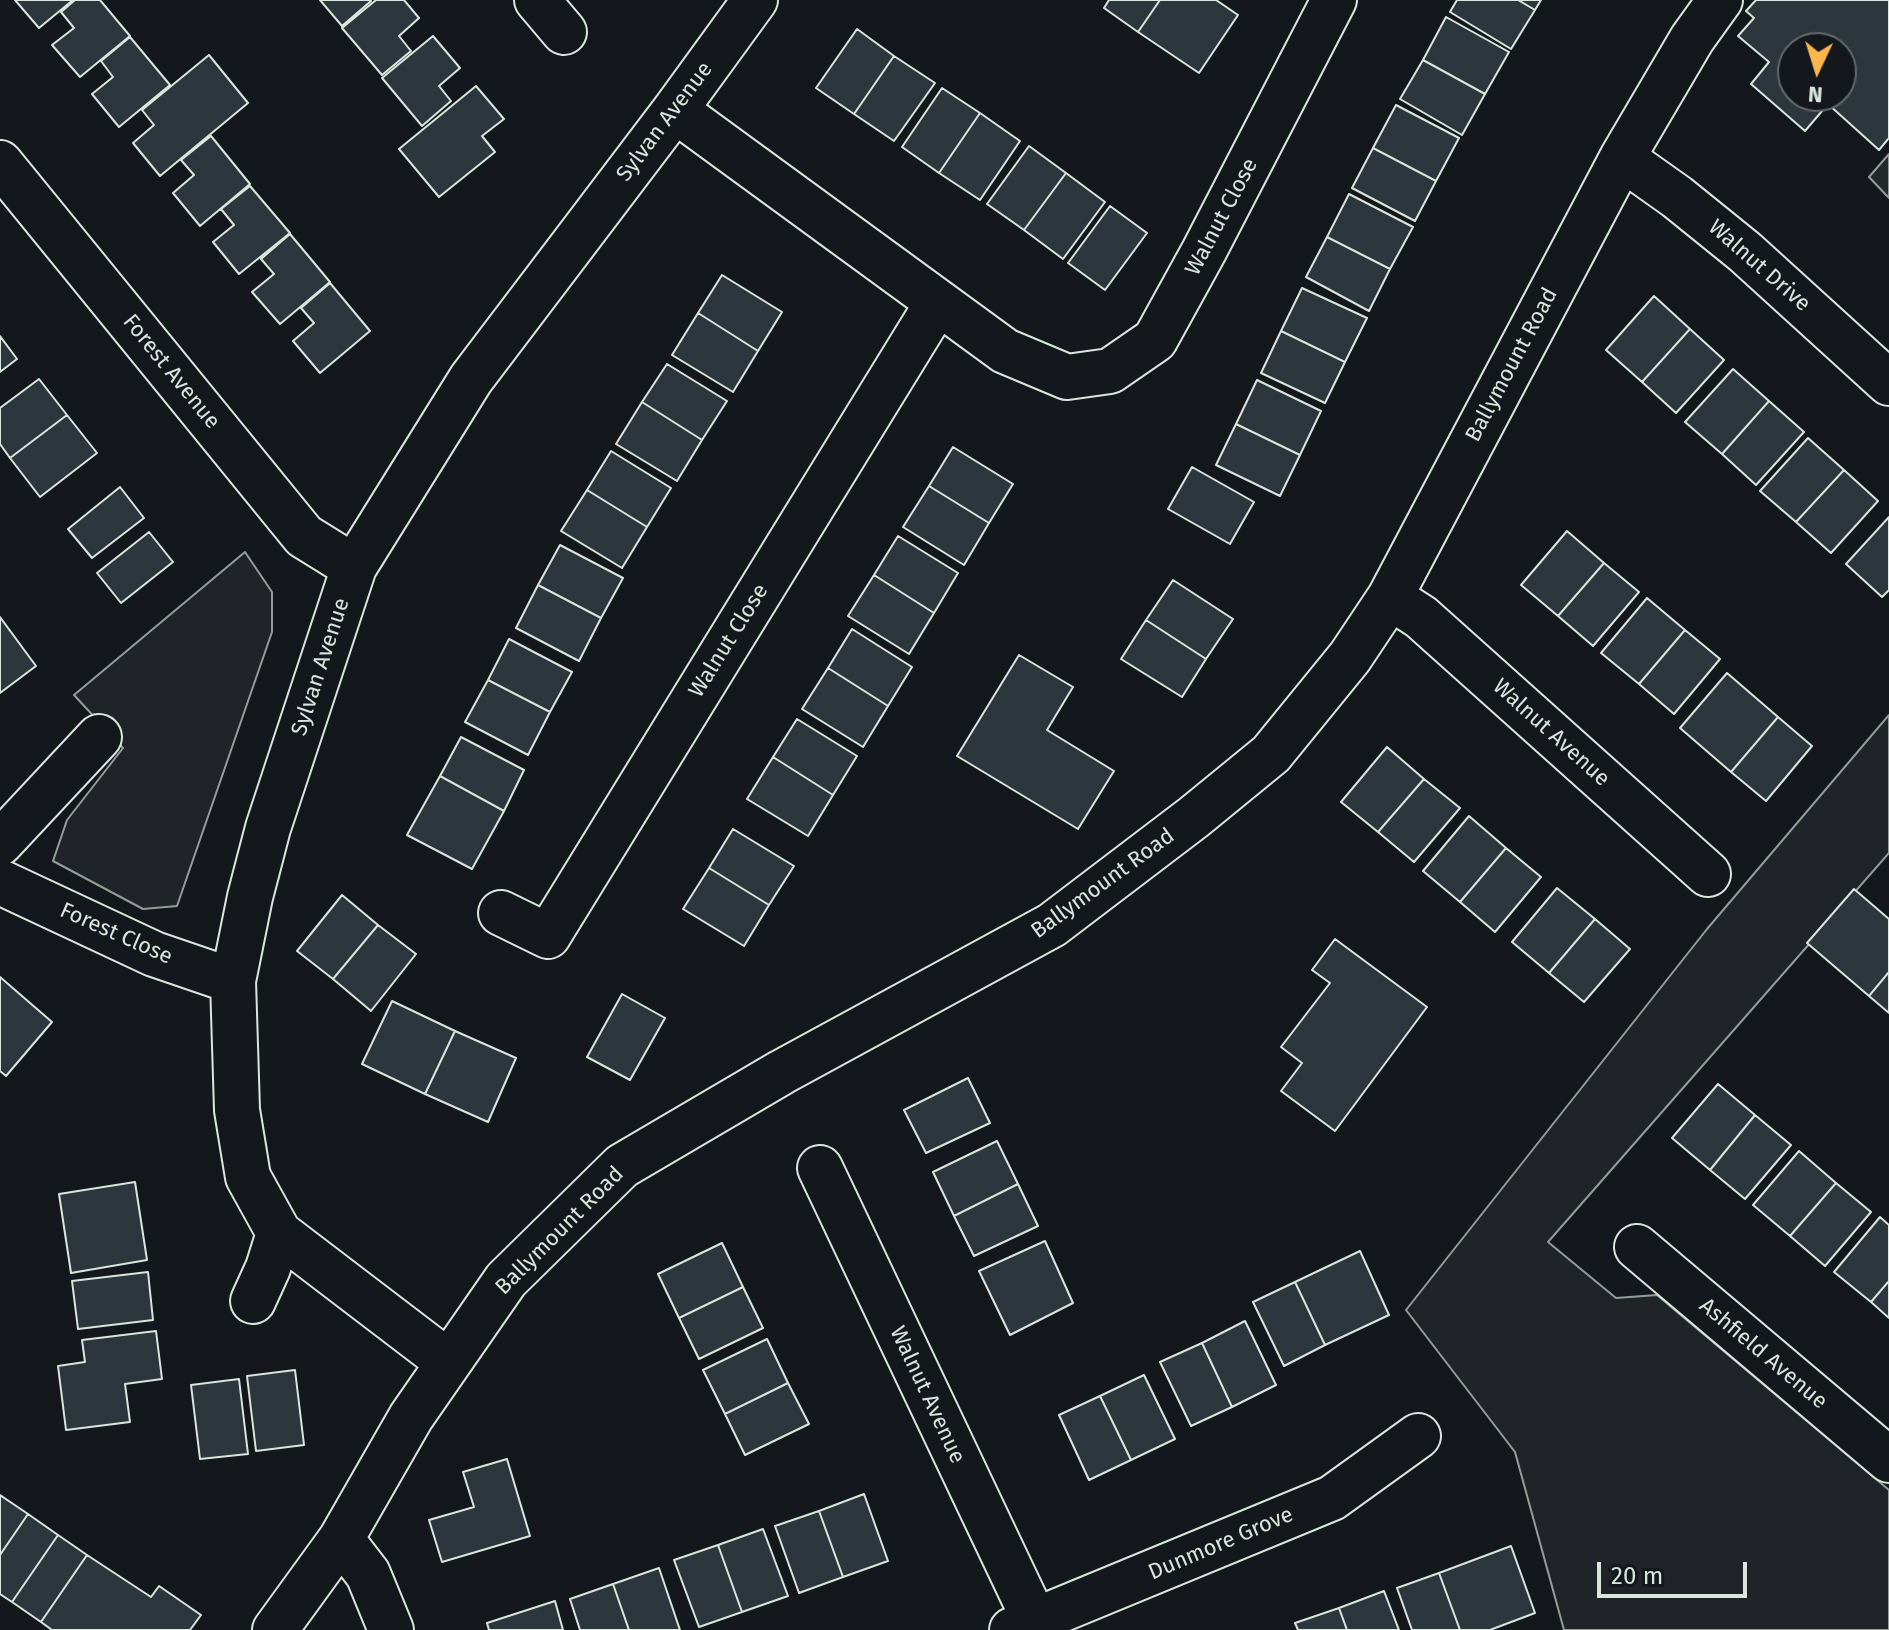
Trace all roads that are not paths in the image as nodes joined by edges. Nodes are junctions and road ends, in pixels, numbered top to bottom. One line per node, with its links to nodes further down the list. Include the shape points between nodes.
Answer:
1 (755, 0): 4 (street, Sylvan Avenue)
2 (1334, 0): 7 (street, Walnut Close, via 1155,340 1110,371 1067,377 1005,351)
3 (1720, 0): 5 (street, Ballymount Road)
4 (675, 110): 7 (street, Walnut Close); 9 (street, Sylvan Avenue, via 471,379)
5 (1622, 158): 8 (street, Walnut Drive, via 1745,252); 10 (street, Ballymount Road)
6 (0, 163): 9 (street, Forest Avenue, via 304,536)
7 (938, 302): 15 (street, Walnut Close, via 548,936)
8 (1889, 383)
9 (354, 567): 16 (street, Sylvan Avenue, via 268,828)
10 (1390, 597): 13 (street, Walnut Avenue, via 1421,617); 21 (street, Ballymount Road, via 1350,657 1271,754 1217,798 1052,925 622,1166 506,1280)
11 (99, 737): 12 (street)
12 (0, 843)
13 (1708, 874)
14 (0, 882): 16 (street, Forest Close, via 154,954)
15 (501, 913)
16 (233, 981): 18 (street, Sylvan Avenue, via 237,1110 248,1177)
17 (820, 1168): 25 (street, Walnut Avenue)
18 (279, 1233): 20 (street); 21 (street, Sylvan Avenue)
19 (1637, 1247): 23 (street, Ashfield Avenue)
20 (253, 1301)
21 (448, 1362): 24 (street, Ballymount Road)
22 (1418, 1436): 25 (street, Dunmore Grove, via 1332,1498)
23 (1889, 1460)
24 (341, 1539): 26 (street, Ballymount Road); 27 (street, via 368,1574)
25 (1023, 1626)
26 (275, 1630)
27 (391, 1630)

